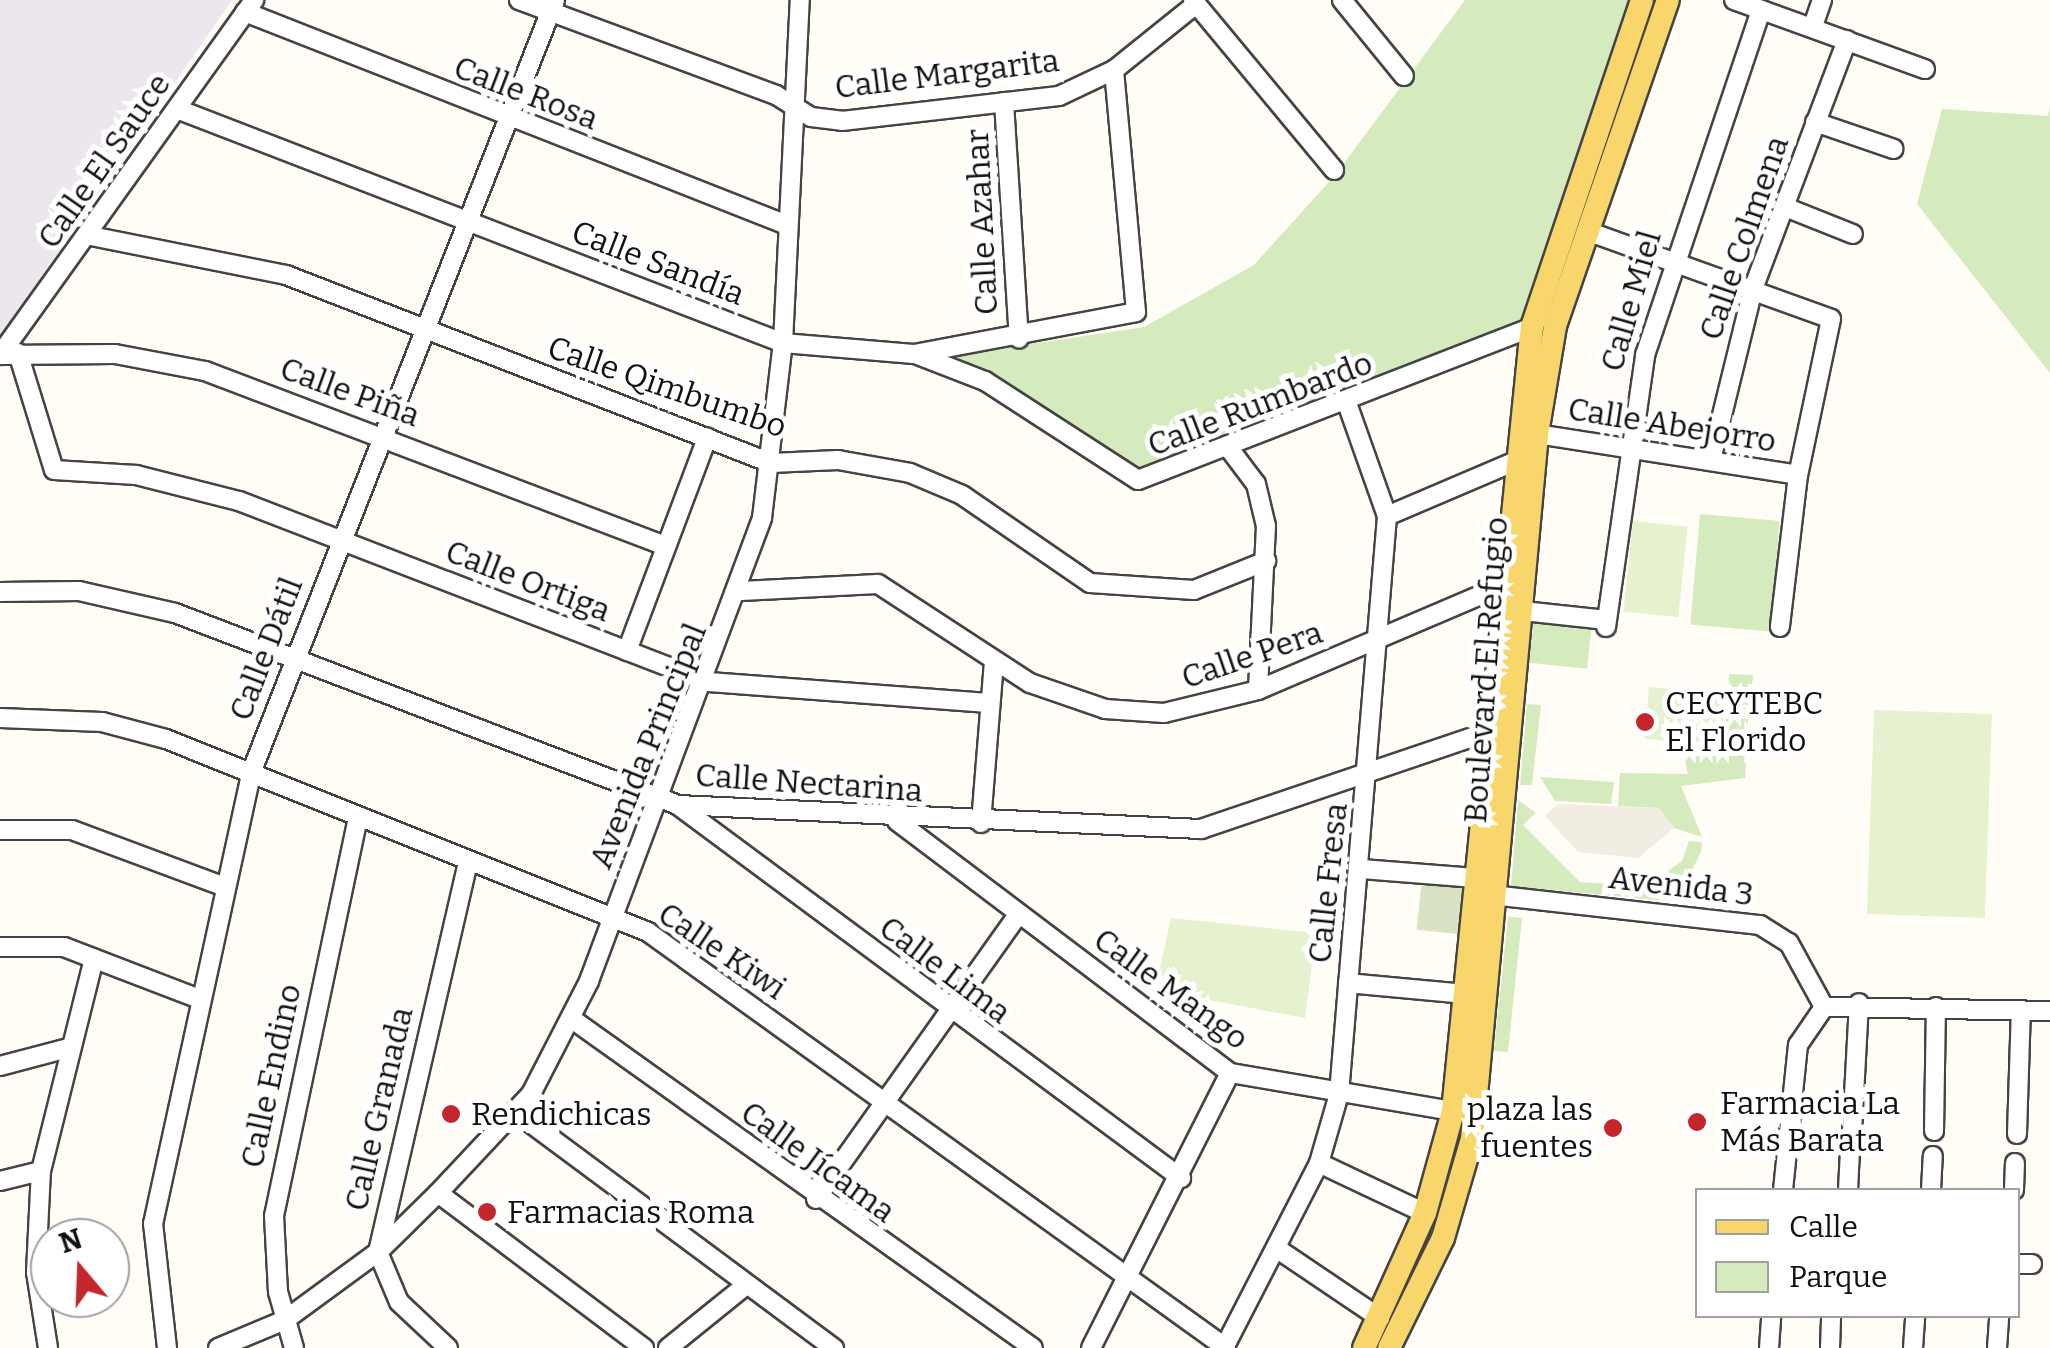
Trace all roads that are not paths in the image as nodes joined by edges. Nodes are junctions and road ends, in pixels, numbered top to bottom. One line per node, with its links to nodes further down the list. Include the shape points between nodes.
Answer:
1 (519, 0): 10 (street, Calle Margarita)
2 (800, 0): 18 (street, Avenida Principal)
3 (1342, 0): 16 (street)
4 (1642, 0): 32 (main road)
5 (1668, 0): 27 (main road, Boulevard El Refugio)
6 (1734, 0): 11 (street)
7 (1822, 0): 12 (street)
8 (1195, 2): 14 (street, Calle Margarita); 23 (street)
9 (250, 6): 19 (street, Calle El Sauce); 20 (street, Calle Rosa)
10 (552, 6): 18 (street, Calle Margarita); 20 (street, Calle Dátil)
11 (1761, 10): 12 (street); 30 (street, Calle Miel)
12 (1813, 26): 13 (street)
13 (1847, 40): 15 (street); 21 (street, Calle Colmena)
14 (1114, 70): 17 (street, Calle Margarita, via 1059,96); 34 (street, Calle Sandía, via 1136,312)
15 (1926, 70)
16 (1404, 76)
17 (1004, 102): 18 (street, Calle Margarita, via 842,120); 34 (street, Calle Azahar)
18 (793, 105): 26 (street, Avenida Principal)
19 (177, 110): 25 (street, Calle Sandía); 29 (street, Calle El Sauce)
20 (506, 118): 25 (street, Calle Dátil); 26 (street, Calle Rosa)
21 (1814, 122): 22 (street); 24 (street, Calle Colmena)
22 (1894, 149)
23 (1334, 170)
24 (1785, 207): 28 (street); 31 (street, Calle Colmena)
25 (465, 221): 33 (street, Calle Dátil); 35 (street, Calle Sandía)
26 (787, 226): 35 (street, Avenida Principal)
27 (1587, 230): 30 (street); 40 (main road, Boulevard El Refugio, via 1555,326)
28 (1853, 234)
29 (90, 236): 33 (street, Calle Qimbumbo, via 286,276); 36 (street, Calle El Sauce)
30 (1670, 261): 31 (street); 42 (street, Calle Miel)
31 (1754, 289): 44 (street, Calle Colmena); 47 (street, via 1831,319)
32 (1532, 327): 38 (street, Calle Rumbardo); 45 (main road)
33 (422, 330): 39 (street, Calle Dátil); 41 (street, Calle Qimbumbo)
34 (1018, 338): 37 (street, Calle Sandía)
35 (784, 343): 37 (street, Calle Sandía); 46 (street, Avenida Principal)
36 (6, 354): 39 (street, Calle Piña, via 115,354 204,372); 49 (street, Calle Ortiga, via 54,470 187,488)
37 (914, 354): 43 (street, Calle Rumbardo, via 985,381 1128,480)
38 (1348, 406): 43 (street, Calle Rumbardo); 48 (street, Calle Fresa)
39 (382, 434): 49 (street, Calle Dátil); 50 (street, Calle Piña)
40 (1536, 434): 42 (street, Calle Abejorro); 55 (main road, Boulevard El Refugio)
41 (707, 438): 46 (street, Calle Qimbumbo); 50 (street)
42 (1625, 446): 44 (street, Calle Abejorro); 55 (street, Calle Miel, via 1607,623)
43 (1231, 451): 51 (street, via 1260,495)
44 (1711, 460): 47 (street, Calle Abejorro)
45 (1516, 461): 48 (street); 52 (main road)
46 (772, 462): 51 (street, Calle Qimbumbo, via 838,460 910,474 962,495 1047,562 1134,593 1194,590); 53 (street, Avenida Principal)
47 (1798, 475): 56 (street)
48 (1387, 516): 57 (street, Calle Fresa)
49 (340, 540): 58 (street, Calle Ortiga); 59 (street, Calle Dátil)
50 (666, 546): 58 (street)
51 (1266, 561): 62 (street)
52 (1504, 586): 57 (street, Calle Pera); 65 (main road)
53 (741, 591): 60 (street, Calle Pera, via 878,584); 61 (street, Avenida Principal)
54 (0, 592): 59 (street, Calle Nectarina, via 78,591)
55 (1523, 611): 65 (main road, Boulevard El Refugio)
56 (1780, 628)
57 (1381, 640): 62 (street, Calle Pera); 67 (street, Calle Fresa)
58 (627, 651): 61 (street, Calle Ortiga)
59 (294, 653): 66 (street, Calle Dátil); 68 (street, Calle Nectarina)
60 (994, 664): 62 (street, Calle Pera, via 1120,712 1196,710); 63 (street)
61 (708, 682): 63 (street, Calle Ortiga); 68 (street, Avenida Principal)
62 (1258, 690)
63 (988, 703): 71 (street)
64 (0, 718): 66 (street, Calle Kiwi, via 102,722)
65 (1503, 727): 67 (street, Calle Nectarina); 75 (main road); 77 (main road, Boulevard El Refugio)
66 (251, 774): 69 (street, Calle Kiwi); 76 (street, Calle Dátil)
67 (1369, 775): 71 (street, Calle Nectarina, via 1201,829); 74 (street, Calle Fresa)
68 (670, 802): 70 (street, Calle Nectarina); 79 (street, Avenida Principal); 90 (street, Calle Lima)
69 (358, 818): 73 (street, Calle Kiwi); 124 (street, Calle Endino, via 278,1185 274,1248)
70 (896, 820): 71 (street, Calle Nectarina); 78 (street, Calle Mango)
71 (981, 823)
72 (0, 830): 76 (street, via 72,830)
73 (468, 861): 79 (street, Calle Kiwi); 116 (street, Calle Granada)
74 (1361, 869): 75 (street); 82 (street, Calle Fresa)
75 (1476, 878): 84 (main road)
76 (225, 887): 83 (street, Calle Dátil)
77 (1501, 896): 86 (street, Avenida 3, via 1760,925 1789,943); 97 (main road, Boulevard El Refugio)
78 (1018, 915): 90 (street); 94 (street, Calle Mango)
79 (610, 918): 91 (street, Avenida Principal); 96 (street, Calle Kiwi, via 648,932)
80 (0, 948): 81 (street, via 38,942)
81 (94, 958): 83 (street); 92 (street)
82 (1348, 984): 84 (street); 95 (street, Calle Fresa)
83 (197, 998): 126 (street, Calle Dátil, via 152,1224)
84 (1467, 998): 97 (street, via 1466,1095); 98 (main road)
85 (1859, 1003): 86 (street); 87 (street); 109 (street)
86 (1824, 1007): 108 (street, via 1798,1045)
87 (1936, 1007): 88 (street); 100 (street)
88 (2021, 1010): 89 (street); 101 (street)
89 (2050, 1011)
90 (950, 1012): 96 (street); 106 (street, Calle Lima)
91 (572, 1019): 99 (street, Avenida Principal); 113 (street, Calle Jícama)
92 (68, 1048): 93 (street); 105 (street)
93 (0, 1066)
94 (1230, 1073): 95 (street, Calle Mango); 106 (street)
95 (1339, 1094): 98 (street, Calle Mango); 104 (street, Calle Fresa)
96 (884, 1102): 113 (street); 117 (street, Calle Kiwi)
97 (1478, 1106): 137 (main road, Boulevard El Refugio, via 1443,1238)
98 (1453, 1111): 114 (main road)
99 (517, 1113): 112 (street, Avenida Principal); 118 (street)
100 (1934, 1131)
101 (2017, 1134)
102 (1932, 1156): 110 (street)
103 (2015, 1162): 111 (street)
104 (1319, 1163): 114 (street); 115 (street, Calle Fresa)
105 (40, 1170): 107 (street); 125 (street, via 36,1272)
106 (1181, 1178): 117 (street)
107 (0, 1180)
108 (1783, 1188)
109 (1848, 1188)
110 (1931, 1188)
111 (2014, 1188)
112 (438, 1193): 116 (street, Avenida Principal); 130 (street)
113 (816, 1200): 133 (street, Calle Jícama)
114 (1425, 1213): 119 (main road)
115 (1279, 1250): 119 (street); 135 (street, Calle Fresa)
116 (378, 1252): 124 (street, Avenida Principal); 129 (street, Calle Granada, via 399,1302)
117 (1130, 1282): 134 (street); 135 (street, Calle Kiwi)
118 (746, 1286): 131 (street); 132 (street)
119 (1380, 1318): 136 (main road)
120 (1771, 1318): 138 (street)
121 (1831, 1318): 139 (street)
122 (1915, 1318): 140 (street)
123 (1999, 1318): 141 (street)
124 (285, 1320): 127 (street, Avenida Principal); 128 (street, Calle Endino)
125 (48, 1348)
126 (167, 1348)
127 (218, 1348)
128 (294, 1348)
129 (448, 1348)
130 (644, 1348)
131 (668, 1348)
132 (834, 1348)
133 (1033, 1348)
134 (1091, 1348)
135 (1225, 1348)
136 (1364, 1348)
137 (1389, 1348)
138 (1768, 1348)
139 (1830, 1348)
140 (1913, 1348)
141 (1997, 1348)

